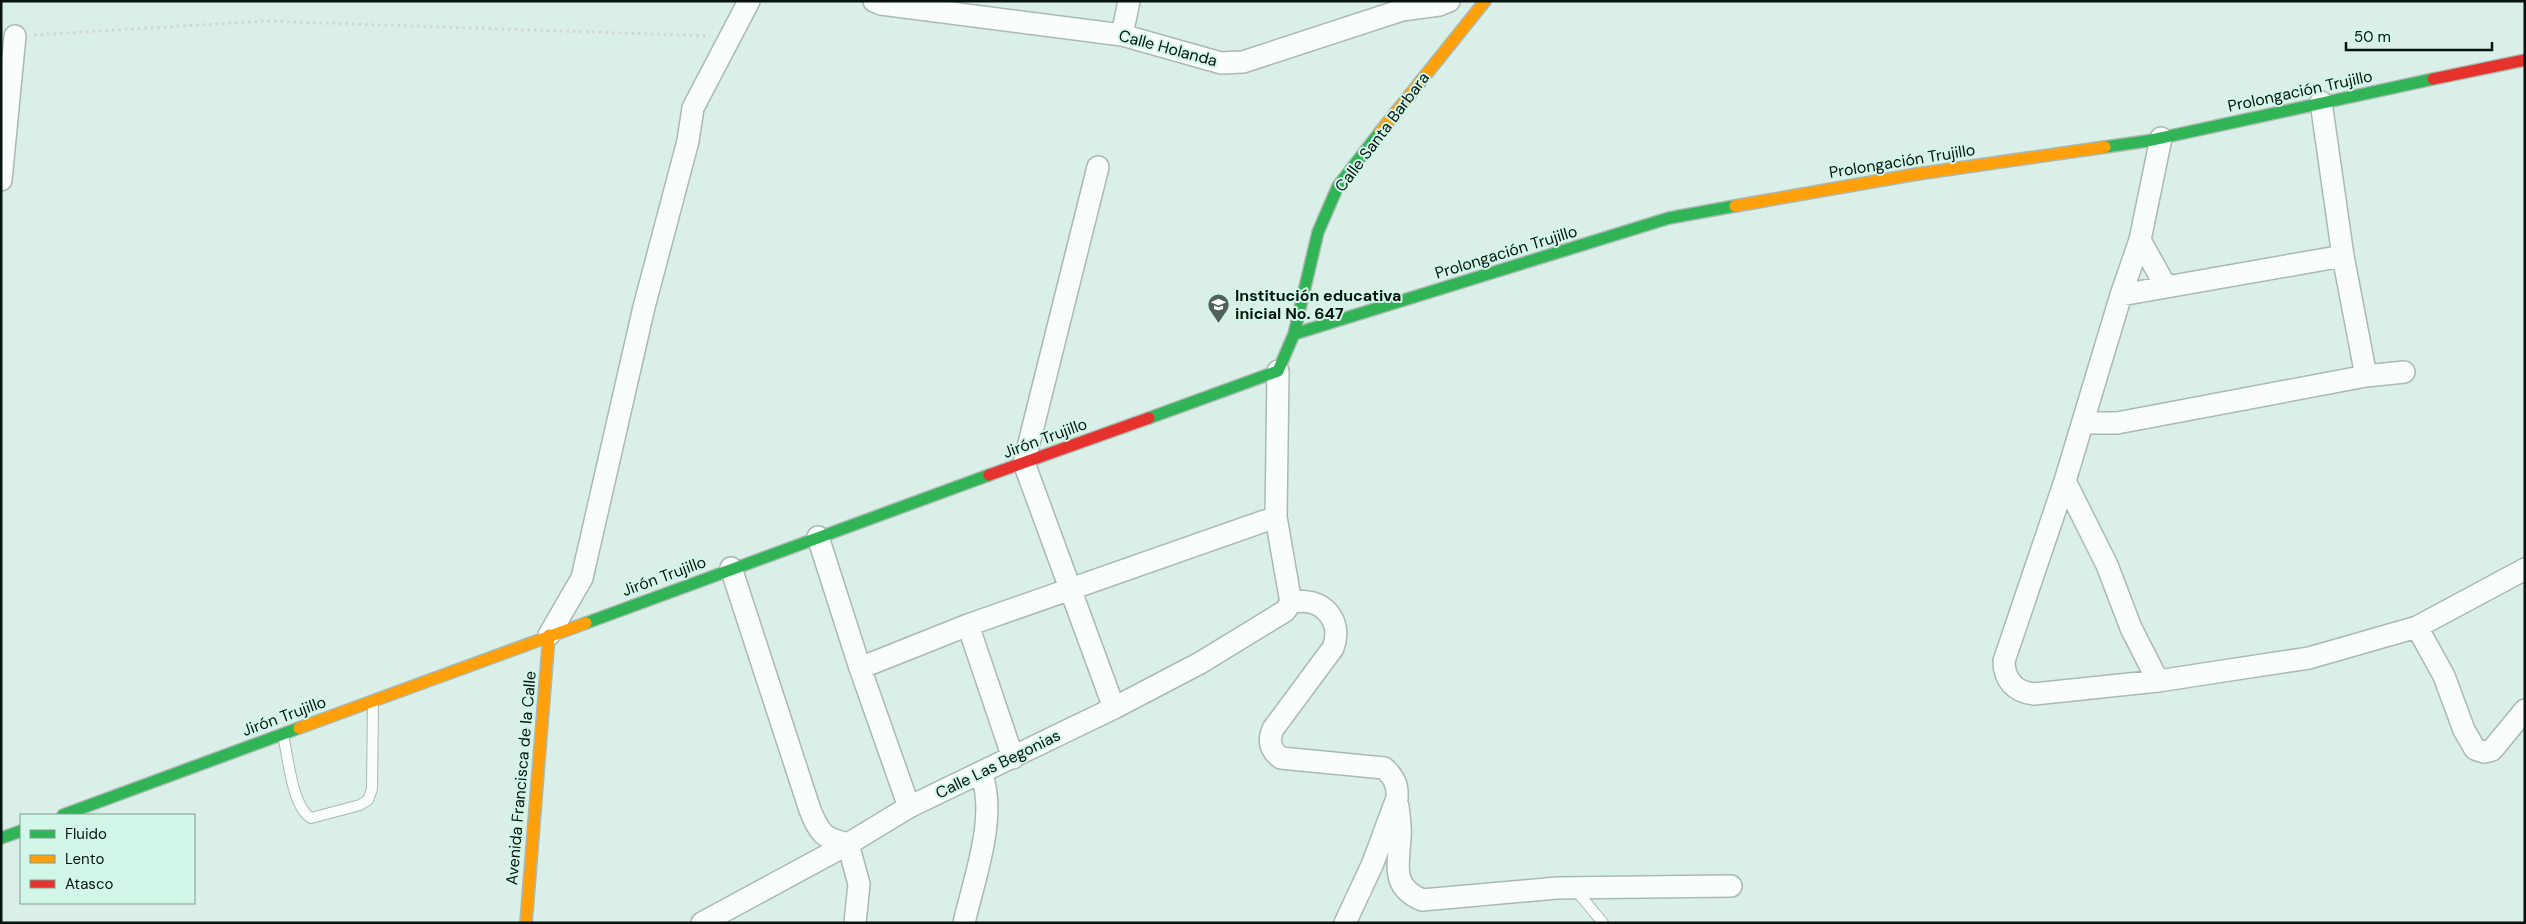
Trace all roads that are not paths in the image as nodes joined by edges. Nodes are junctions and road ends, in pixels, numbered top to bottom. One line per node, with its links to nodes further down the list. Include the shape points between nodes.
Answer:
1 (749, 1): 34 (street, via 693,108 688,141 644,307 582,578)
2 (874, 1): 6 (street, Calle Holanda)
3 (1130, 1): 8 (street)
4 (1444, 3): 7 (street); 8 (street, Calle Holanda, via 1402,10 1243,62 1221,63)
5 (1480, 3): 7 (street, Calle Santa Barbara)
6 (970, 8): 8 (street, Calle Holanda)
7 (1458, 32): 19 (street, Calle Santa Barbara, via 1338,186 1318,232)
8 (1122, 35)
9 (15, 36): 14 (street)
10 (2525, 60): 11 (street, Prolongación Trujillo)
11 (2321, 102): 12 (street, Prolongación Trujillo); 16 (street)
12 (2161, 138): 15 (street); 19 (street, Prolongación Trujillo, via 1917,174 1669,218)
13 (1098, 168): 24 (street)
14 (1, 180)
15 (2140, 240): 17 (street); 18 (street)
16 (2343, 256): 17 (street); 22 (street)
17 (2166, 287): 18 (street)
18 (2121, 295): 23 (street)
19 (1294, 334): 20 (street, Calle Santa Barbara)
20 (1278, 372): 24 (street, Jirón Trujillo); 26 (street, Calle Santa Barbara)
21 (2404, 372): 22 (street)
22 (2366, 376): 23 (street, via 2117,423)
23 (2084, 423): 25 (street)
24 (1024, 462): 27 (street, Jirón Trujillo); 30 (street)
25 (2065, 481): 36 (street, via 2107,565 2131,628); 36 (street, via 2004,661 2006,675 2020,691 2034,694)
26 (1276, 518): 30 (street); 31 (street, Calle Santa Barbara)
27 (818, 536): 28 (street, Jirón Trujillo); 35 (street)
28 (732, 568): 34 (street, Jirón Trujillo); 48 (street, via 818,830 828,839)
29 (2525, 569): 33 (street)
30 (1071, 589): 32 (street); 38 (street)
31 (1291, 603): 38 (street, Calle Las Begonias, via 1285,611 1200,663); 43 (street, via 1311,602 1324,608 1333,619 1337,634 1333,648 1273,729 1270,736 1272,749 1281,758 1384,768 1394,778)
32 (968, 625): 35 (street); 41 (street)
33 (2417, 627): 36 (street, via 2310,658); 39 (street, via 2444,676 2457,715 2475,748 2484,752 2492,750)
34 (549, 635): 37 (street, Jirón Trujillo); 51 (street, Avenida Francisca de la Calle)
35 (860, 668): 44 (street)
36 (2158, 681)
37 (373, 701): 40 (street, Jirón Trujillo); 40 (lane, via 372,789 368,800 360,805 311,818 303,814 297,801)
38 (1114, 708): 41 (street, Calle Las Begonias)
39 (2525, 710)
40 (283, 734): 45 (street, Jirón Trujillo)
41 (1013, 758): 42 (street, Calle Las Begonias)
42 (981, 773): 44 (street, Calle Las Begonias); 54 (street, via 988,798 985,830)
43 (1398, 798): 50 (street, via 1400,837 1396,862 1404,888 1413,896 1422,900); 55 (street)
44 (909, 807): 48 (street, Calle Las Begonias)
45 (66, 814)
46 (20, 831): 47 (street)
47 (1, 838)
48 (848, 844): 52 (street, Calle Las Begonias); 53 (street, via 859,884)
49 (1731, 886): 50 (street)
50 (1574, 888): 56 (lane)
51 (526, 923)
52 (702, 923)
53 (854, 923)
54 (964, 923)
55 (1345, 923)
56 (1603, 923)

